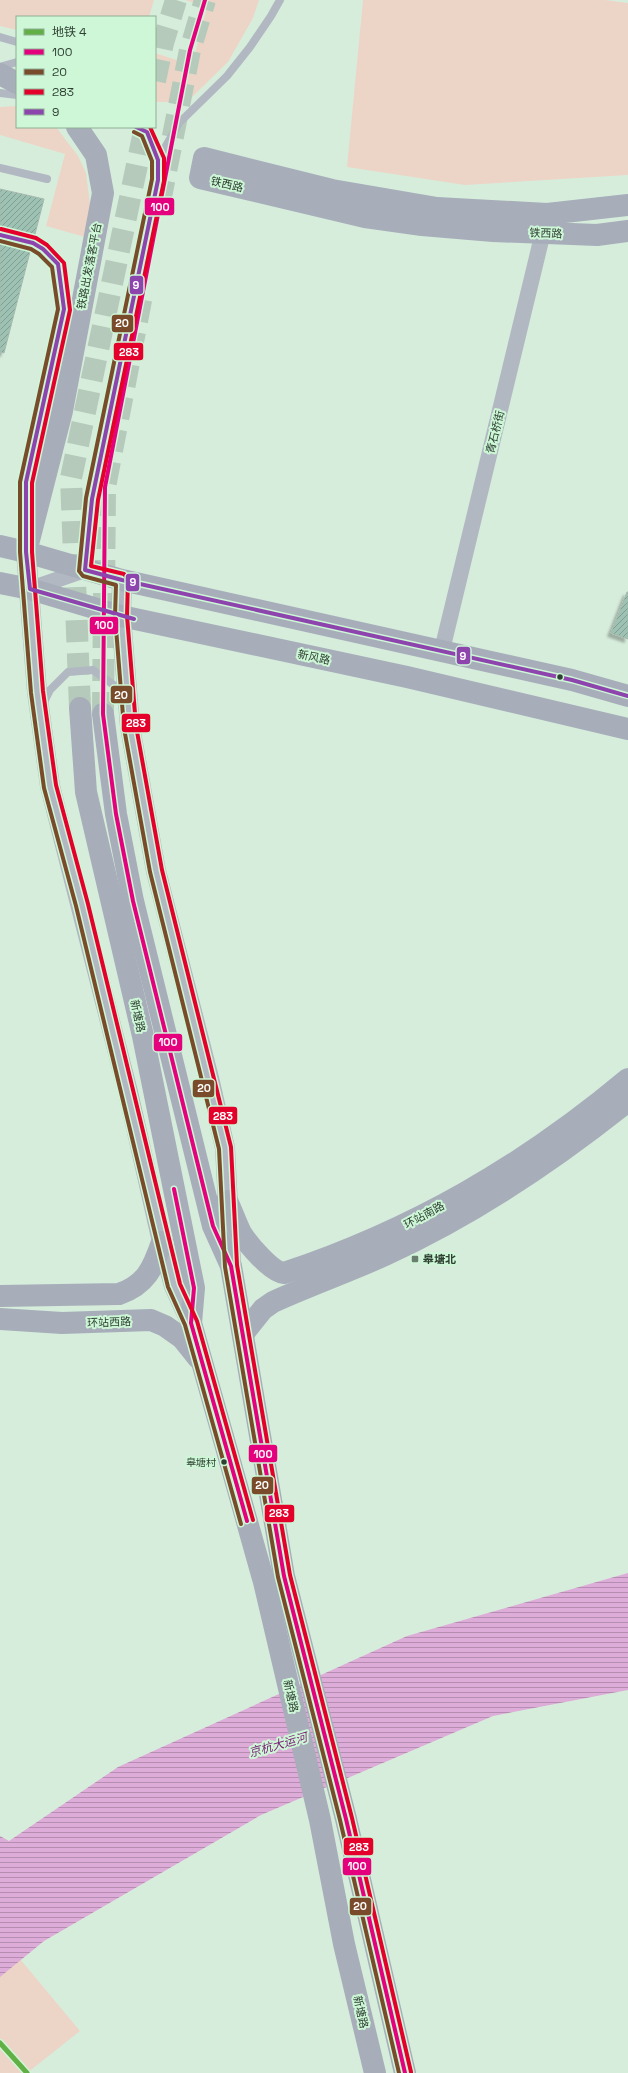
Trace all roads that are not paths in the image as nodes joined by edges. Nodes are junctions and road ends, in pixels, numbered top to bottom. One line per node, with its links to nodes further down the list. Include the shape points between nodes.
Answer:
1 (280, 0): 12 (lane, via 272,16 227,76 179,123)
2 (0, 37): 3 (lane)
3 (16, 42)
4 (16, 62): 5 (lane)
5 (0, 67)
6 (0, 74): 7 (main road)
7 (16, 82)
8 (0, 93): 9 (lane)
9 (16, 95)
10 (78, 128): 20 (main road, 铁路出发落客平台, via 96,155 103,193 62,411)
11 (142, 129): 12 (street)
12 (158, 160): 21 (street, via 158,180 92,499)
13 (0, 168): 14 (lane)
14 (47, 179)
15 (628, 205): 16 (main road, 铁西路)
16 (545, 224): 16 (main road, 铁西路, via 411,205 332,190 204,158 200,178 365,217 422,225 493,231); 17 (main road, 铁西路, via 597,235); 26 (street, 青石桥街)
17 (628, 231)
18 (33, 243): 20 (lane, via 58,264 64,309 26,482)
19 (0, 546): 20 (main road)
20 (26, 552): 21 (main road); 24 (street, 新塘路)
21 (85, 570): 22 (main road); 24 (street)
22 (122, 580): 25 (street, 新塘路); 26 (main road)
23 (0, 583): 24 (main road, 新风路)
24 (30, 589): 25 (main road, 新风路); 29 (street, 新塘路)
25 (121, 616): 31 (street, 新塘路); 32 (main road, 新风路, via 407,677)
26 (442, 650): 27 (main road, via 572,680)
27 (628, 696)
28 (80, 708): 40 (main road, 新塘路, via 86,792 143,1036 194,1288)
29 (40, 710): 31 (lane, via 50,690 68,672 93,670 115,686); 36 (street, 新塘路, via 50,786 128,1092)
30 (103, 714): 37 (main road, 新塘路, via 116,814 133,901 213,1226)
31 (130, 727): 35 (street, 新塘路, via 156,871 225,1148)
32 (628, 729)
33 (628, 1079): 35 (main road, 环站南路, via 539,1147 436,1210 363,1244 284,1273 270,1266 251,1246 241,1233)
34 (628, 1100): 41 (main road, 环站南路, via 549,1161 491,1198 384,1255 272,1302)
35 (227, 1201): 37 (street, 新塘路)
36 (162, 1242): 38 (main road, via 148,1274 131,1290 119,1294); 40 (street, 新塘路, via 174,1286)
37 (231, 1266): 41 (main road, 新塘路)
38 (0, 1296)
39 (0, 1318): 42 (main road, 环站西路, via 62,1323 151,1320 182,1338)
40 (191, 1323): 42 (main road, 新塘路)
41 (243, 1334): 43 (main road, 新塘路)
42 (202, 1363): 43 (main road, 新塘路)
43 (274, 1579): 44 (main road, 新塘路, via 344,1944); 45 (main road, 新塘路, via 346,1819)
44 (375, 2073)
45 (405, 2073)

